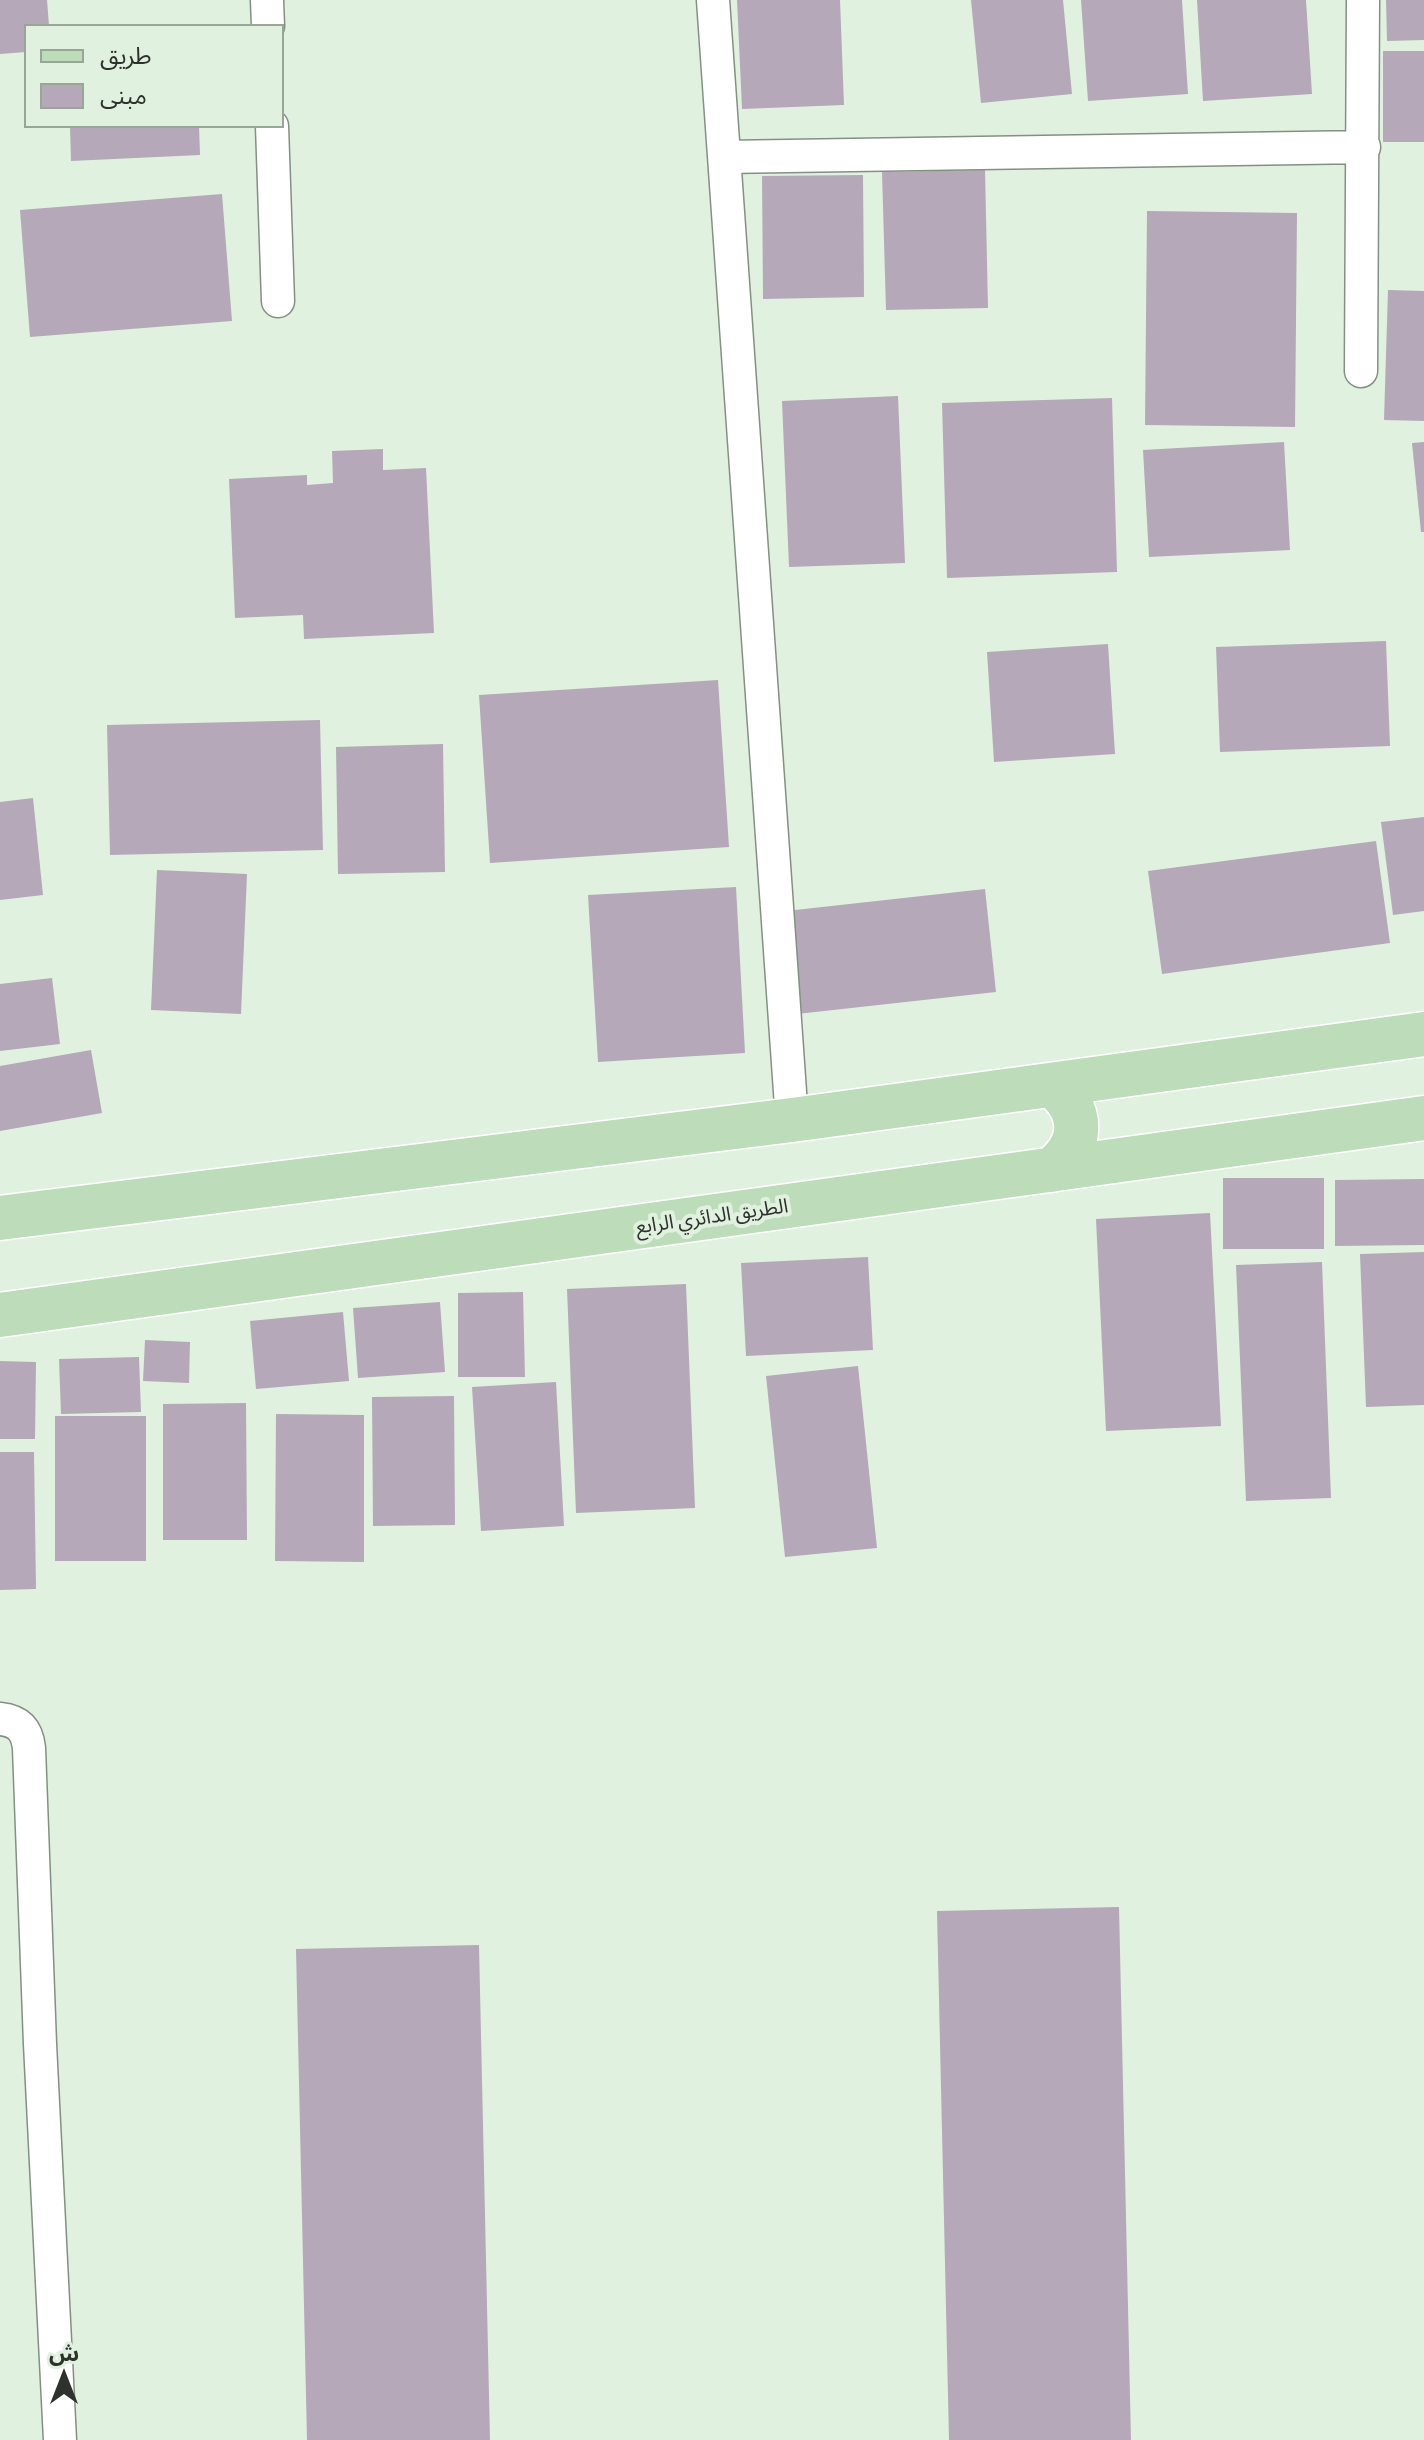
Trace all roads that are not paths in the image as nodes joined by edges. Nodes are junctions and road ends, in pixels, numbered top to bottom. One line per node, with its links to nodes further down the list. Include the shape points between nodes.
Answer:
1 (267, 0): 4 (street)
2 (713, 0): 7 (street)
3 (1363, 0): 6 (street)
4 (268, 24)
5 (272, 128): 8 (street)
6 (1364, 147): 7 (street); 9 (street)
7 (724, 157): 13 (street)
8 (278, 301)
9 (1361, 371)
10 (1424, 1034): 11 (main road)
11 (1052, 1085): 13 (main road); 14 (main road, via 1073,1108 1076,1123 1070,1150)
12 (1424, 1118): 14 (main road, الطريق الدائري الرابع)
13 (792, 1120): 15 (main road)
14 (1051, 1170): 16 (main road, الطريق الدائري الرابع)
15 (0, 1218)
16 (0, 1315)
17 (0, 1719): 18 (street, via 24,1729 29,1748)
18 (60, 2440)

